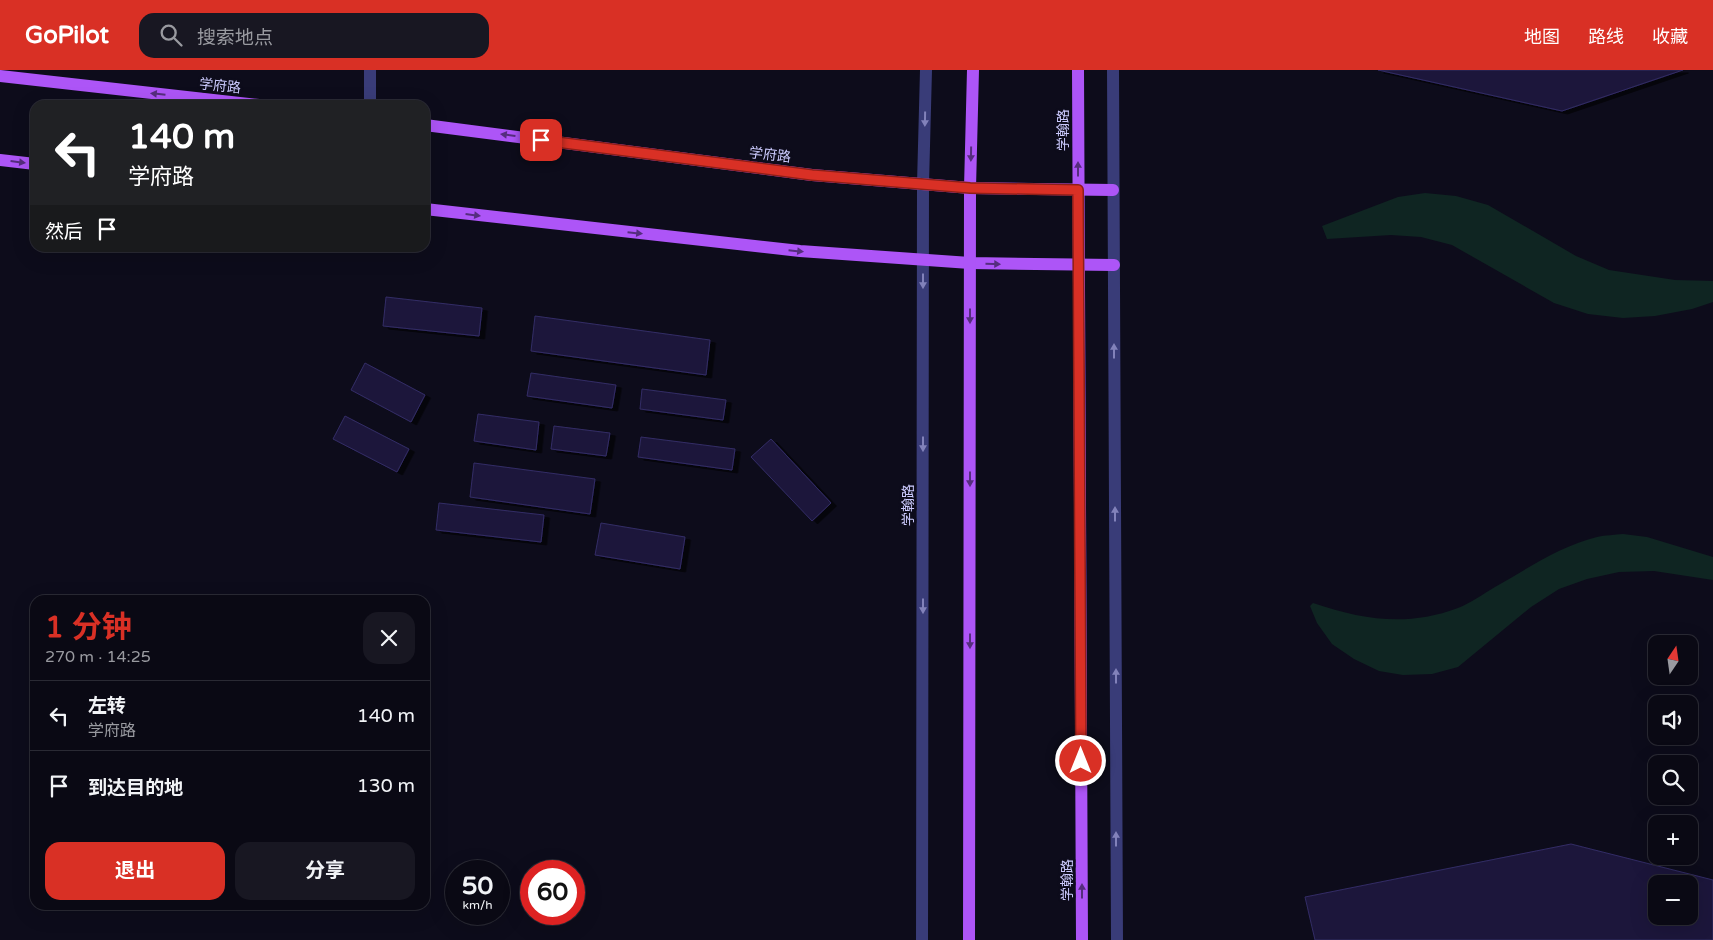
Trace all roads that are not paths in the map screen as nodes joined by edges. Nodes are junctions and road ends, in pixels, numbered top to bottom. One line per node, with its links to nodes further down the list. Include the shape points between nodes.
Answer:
1 (370, 70): 8 (street)
2 (926, 70): 12 (street, 学翰路, one-way to 12)
3 (973, 70): 13 (main road, one-way to 13)
4 (1078, 70): 14 (main road, 学翰路, one-way to 4)
5 (1113, 70): 15 (street)
6 (0, 76): 7 (main road, 学府路, one-way to 6)
7 (214, 100)
8 (370, 100)
9 (430, 126): 12 (main road, 学府路, one-way to 9, via 812,175)
10 (0, 160): 11 (main road, one-way to 11)
11 (30, 163)
12 (923, 184): 13 (main road, 学府路); 17 (street, 学翰路)
13 (970, 188): 14 (main road, 学府路); 18 (main road)
14 (1078, 190): 15 (main road, 学府路); 19 (main road, 学翰路)
15 (1113, 190): 20 (street)
16 (430, 210): 17 (main road, one-way to 17, via 800,251)
17 (924, 260): 18 (main road); 21 (street, 学翰路, one-way to 21)
18 (970, 263): 19 (main road, one-way to 19); 22 (main road, one-way to 22)
19 (1079, 265): 20 (main road); 23 (main road, 学翰路, one-way to 19)
20 (1114, 265): 24 (street, one-way to 20)
21 (922, 940)
22 (969, 940)
23 (1082, 940)
24 (1117, 940)

